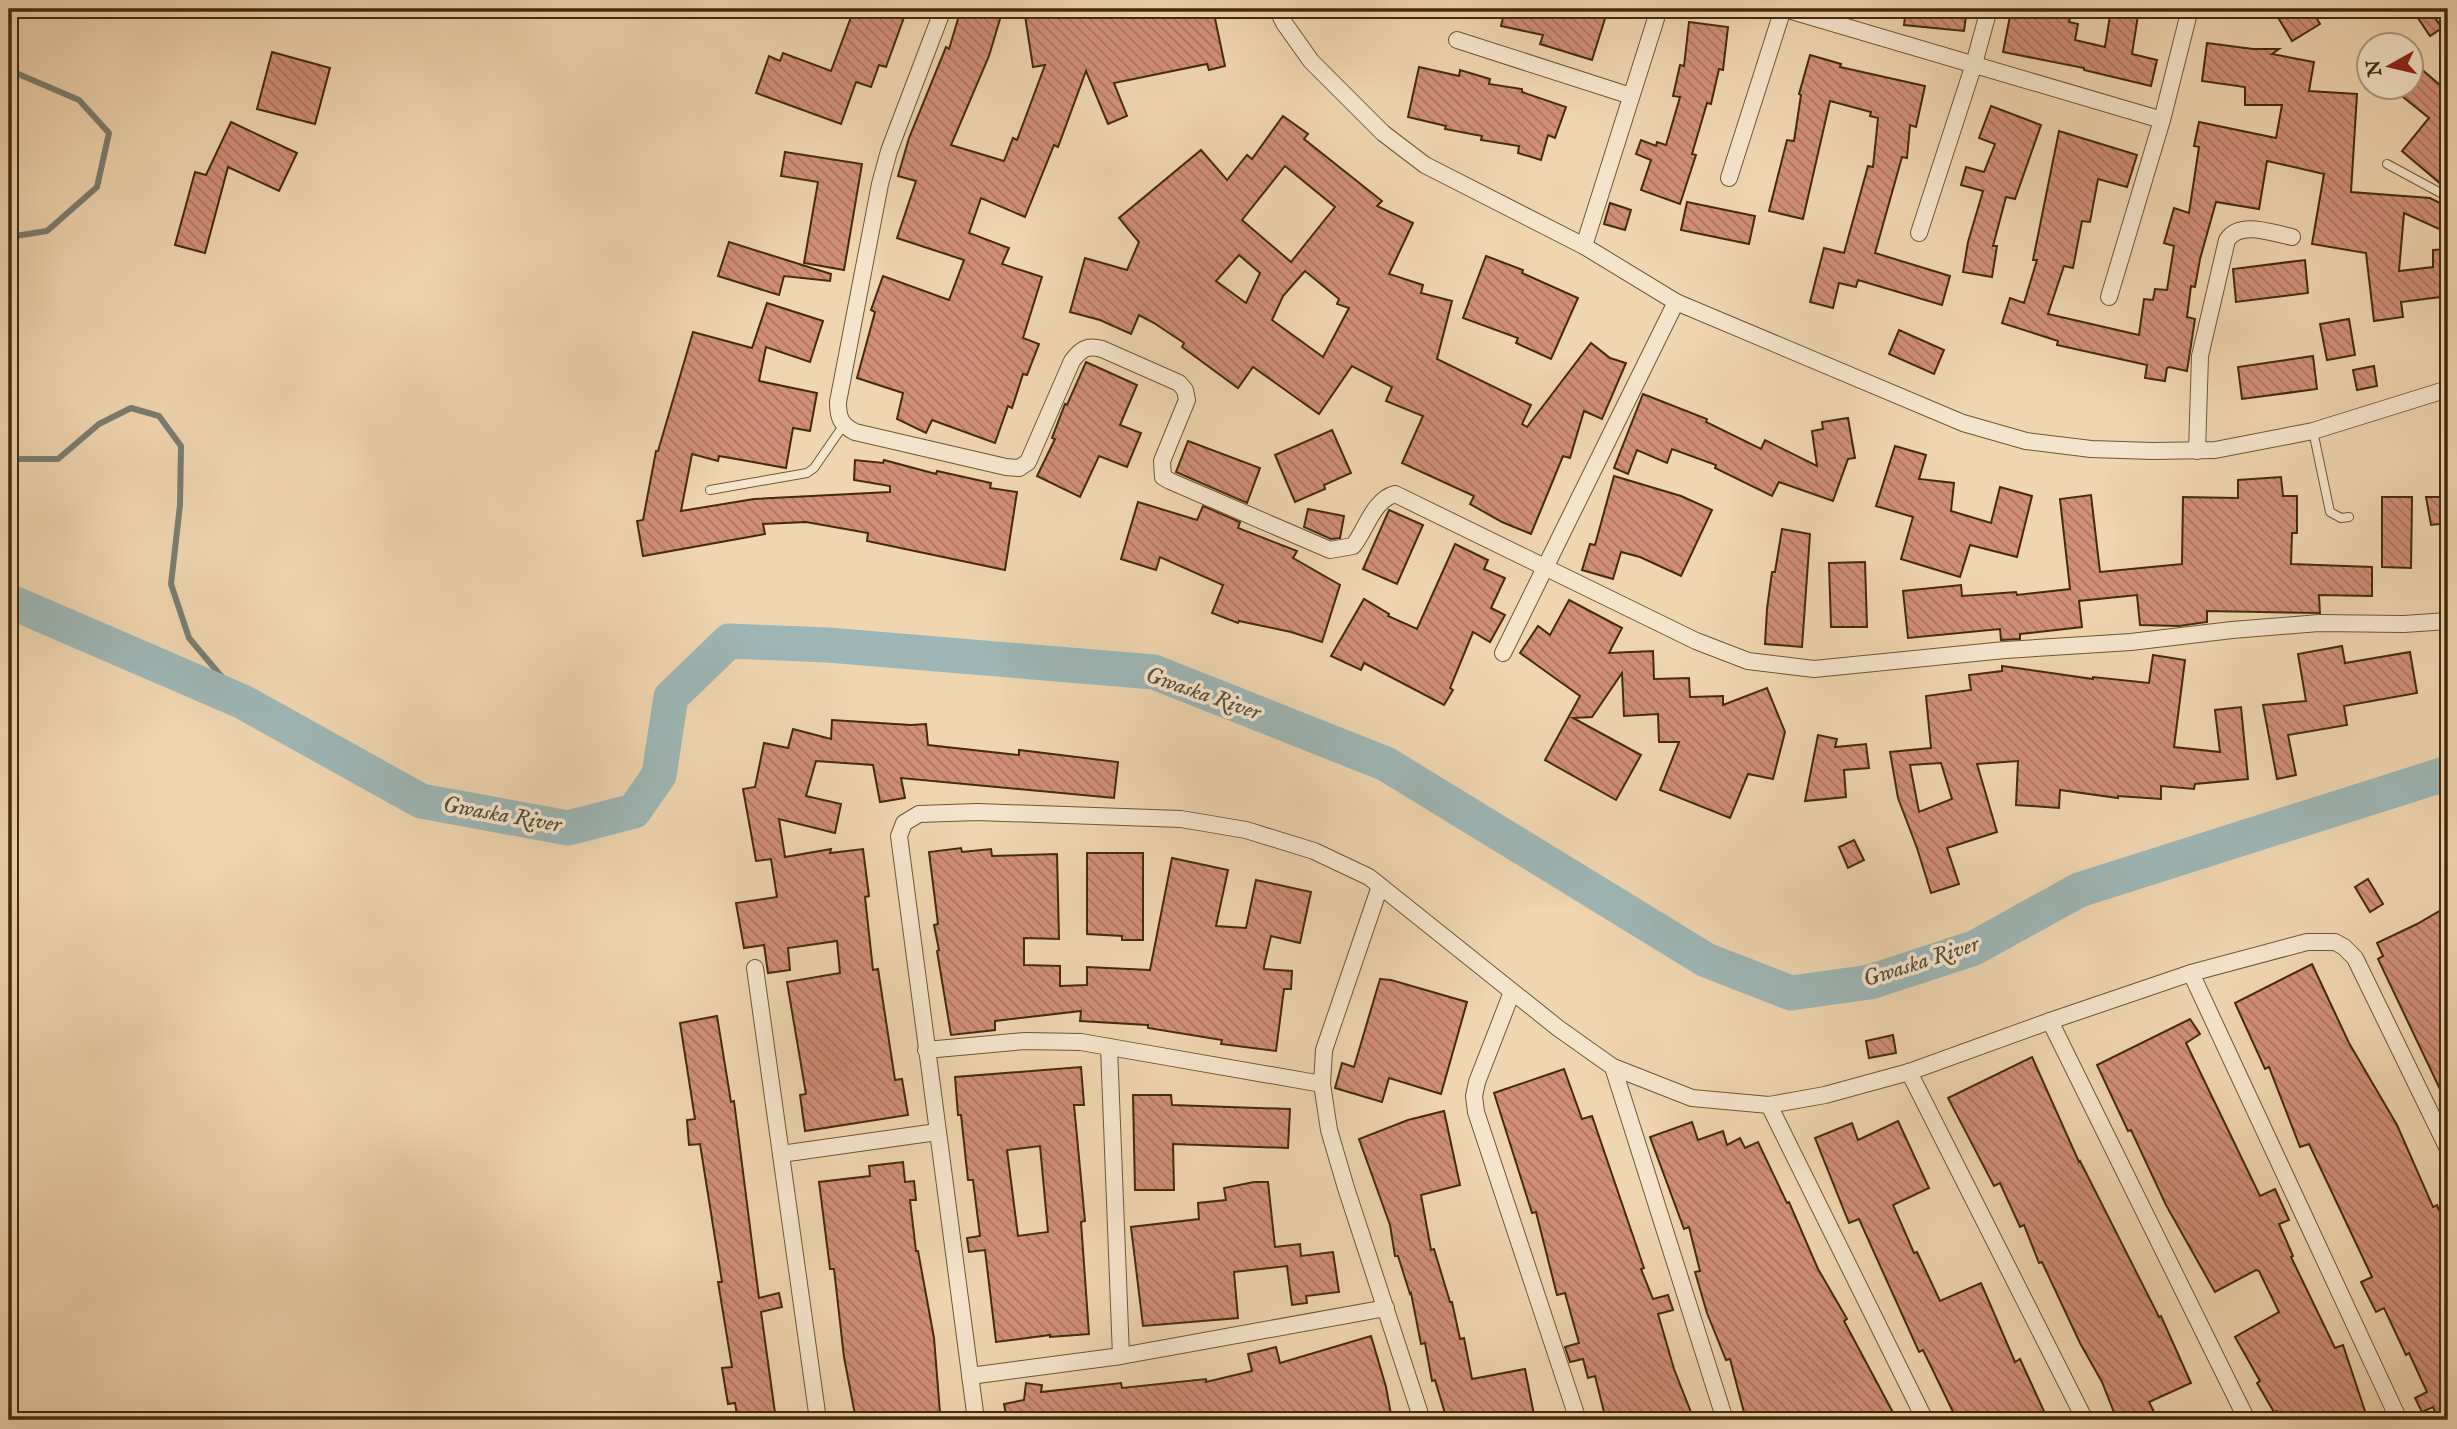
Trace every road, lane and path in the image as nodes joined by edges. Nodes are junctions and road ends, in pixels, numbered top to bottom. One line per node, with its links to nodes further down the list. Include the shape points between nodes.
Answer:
1 (943, 9): 20 (street, via 880,184 838,402)
2 (1277, 9): 16 (street, via 1311,61 1383,133 1425,164)
3 (1659, 9): 9 (street)
4 (1784, 9): 8 (street); 12 (street)
5 (1989, 9): 8 (street)
6 (2190, 9): 10 (street)
7 (1457, 40): 9 (street)
8 (1974, 64): 10 (street); 14 (street)
9 (1631, 96): 16 (street)
10 (2162, 120): 17 (street)
11 (2387, 163): 13 (lane)
12 (1730, 178)
13 (2448, 197)
14 (1919, 233)
15 (2292, 237): 22 (street, via 2242,228 2227,240 2200,356)
16 (1584, 246): 18 (street)
17 (2109, 297)
18 (1676, 302): 22 (street, via 1963,423 2026,441 2091,449); 25 (street)
19 (2448, 389): 21 (street)
20 (844, 426): 23 (lane, via 807,473); 25 (street, via 1018,468 1028,461 1072,361 1090,346 1179,383 1185,390 1187,400 1162,461 1163,477 1170,481 1330,550 1353,546 1380,503 1395,494)
21 (2313, 431): 22 (street); 24 (lane, via 2330,512)
22 (2197, 450)
23 (710, 490)
24 (2349, 517)
25 (1547, 567): 26 (street, via 1696,641 1748,661 1814,669 2319,623); 27 (street)
26 (2448, 621)
27 (1503, 653)
28 (1380, 886): 31 (street); 34 (street, via 1314,851 1246,830 1181,819 919,814 904,823 899,836); 37 (street, via 1324,1050)
29 (755, 968): 41 (street)
30 (2191, 973): 32 (street); 40 (street, via 2307,942 2334,942 2344,947 2355,958); 53 (street)
31 (1512, 992): 35 (street); 48 (street, via 1477,1082 1476,1112)
32 (2050, 1021): 36 (street); 52 (street)
33 (1109, 1047): 34 (street, via 1025,1041); 37 (street); 43 (street)
34 (926, 1051): 39 (street)
35 (1613, 1067): 38 (street, via 1692,1098); 49 (street)
36 (1909, 1072): 38 (street); 51 (street)
37 (1322, 1084): 42 (street, via 1329,1130)
38 (1769, 1105): 50 (street)
39 (937, 1132): 41 (street); 44 (street)
40 (2448, 1149)
41 (780, 1154): 45 (street)
42 (1385, 1308): 43 (street); 47 (street)
43 (1121, 1356): 44 (street)
44 (970, 1376): 46 (street)
45 (818, 1420)
46 (976, 1420)
47 (1422, 1420)
48 (1578, 1420)
49 (1725, 1420)
50 (1925, 1420)
51 (2085, 1420)
52 (2247, 1420)
53 (2399, 1420)

